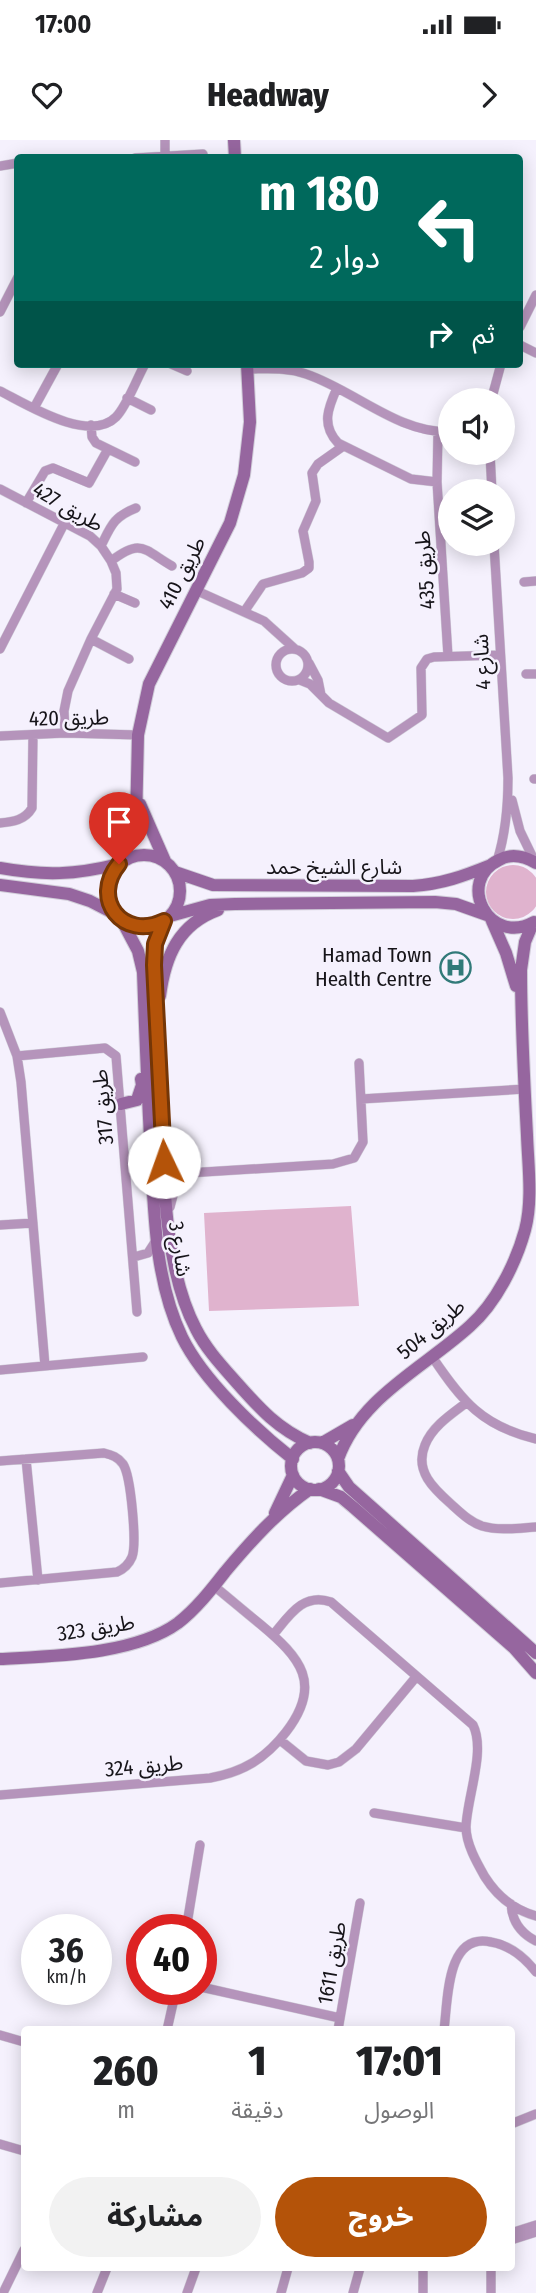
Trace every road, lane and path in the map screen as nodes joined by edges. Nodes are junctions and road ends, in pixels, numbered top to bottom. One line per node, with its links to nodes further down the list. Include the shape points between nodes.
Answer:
1 (14, 285): 3 (street)
2 (536, 295): 4 (street)
3 (0, 312)
4 (523, 321)
5 (56, 368): 16 (street)
6 (143, 368): 15 (street)
7 (180, 368): 11 (street)
8 (247, 368): 34 (street, طريق 410, via 250,422 244,475 230,523)
9 (259, 368): 12 (street, via 296,371)
10 (501, 368): 13 (street)
11 (187, 371)
12 (337, 388): 19 (street, via 408,424); 20 (street, via 327,424)
13 (495, 388)
14 (0, 391): 16 (street)
15 (127, 398): 17 (street); 18 (street, via 117,416)
16 (34, 408): 18 (street, via 67,423)
17 (151, 410)
18 (91, 425): 21 (street, via 94,440)
19 (438, 432): 23 (street, طريق 435)
20 (342, 447): 23 (street, via 411,479); 37 (street, via 312,473 316,500 303,531 309,568 263,584)
21 (108, 449): 22 (street); 25 (street, via 89,483 48,468)
22 (135, 462)
23 (437, 482): 44 (street, طريق 435)
24 (0, 489): 25 (street, طريق 427)
25 (26, 503): 27 (street, طريق 427)
26 (136, 508): 28 (street, via 114,520)
27 (65, 522): 28 (street, طريق 427); 40 (street)
28 (101, 546): 30 (street, طريق 427)
29 (495, 556): 43 (street, شارع 4)
30 (111, 561): 31 (street, via 134,547); 35 (street, طريق 427, via 117,582)
31 (172, 566)
32 (536, 581): 33 (street)
33 (524, 582)
34 (195, 590): 37 (street); 51 (street, طريق 410, via 149,684)
35 (114, 594): 36 (street); 39 (street)
36 (135, 603)
37 (244, 612): 38 (street)
38 (279, 635): 41 (street); 42 (street)
39 (91, 639): 45 (street); 49 (street, via 68,691)
40 (0, 649)
41 (295, 649): 42 (street); 46 (street)
42 (281, 653): 47 (street, via 275,666 279,677)
43 (499, 655): 44 (street); 53 (street, شارع 4)
44 (448, 656): 48 (street, via 424,662 422,715 390,737 383,737)
45 (129, 659)
46 (307, 661): 47 (street); 48 (street)
47 (300, 680): 48 (street)
48 (321, 697)
49 (65, 733): 50 (street, طريق 420); 51 (street, طريق 420)
50 (33, 735): 52 (street, طريق 420); 55 (street, via 32,808 18,820)
51 (138, 735): 54 (street, طريق 410)
52 (0, 736)
53 (508, 778): 58 (street, شارع 4, via 520,831); 59 (street, شارع 4, via 508,815)
54 (138, 797): 56 (street, طريق 410); 57 (street, طريق 410, via 133,836)
55 (0, 823)
56 (166, 861): 57 (street, via 140,854); 61 (street)
57 (121, 862): 60 (street, via 74,874); 64 (street, via 107,889 111,908)
58 (535, 862): 59 (street, via 516,856)
59 (494, 863): 61 (street, شارع الشيخ حمد, via 438,885 413,886 213,885); 65 (street, طريق 504, via 482,876 479,889 480,903)
60 (0, 868)
61 (175, 872): 66 (street, via 179,900)
62 (0, 885): 64 (street, via 69,894)
63 (235, 904): 65 (street, شارع الشيخ حمد, via 435,902 456,904); 66 (street, شارع الشيخ حمد, via 209,905); 71 (street, via 204,915 173,947 162,981)
64 (119, 917): 66 (street, via 138,927); 70 (street, شارع 3, via 140,958)
65 (490, 918): 67 (street, شارع الشيخ حمد, via 510,928); 68 (street, طريق 504)
66 (167, 919): 71 (street, شارع 3, via 155,944)
67 (534, 922): 68 (street, طريق 504, via 521,958)
68 (521, 1003): 74 (street, طريق 504)
69 (0, 1012): 72 (street)
70 (144, 1020): 76 (street, via 139,1046 140,1094 131,1103); 82 (street, شارع 3)
71 (156, 1028): 77 (street, شارع 3)
72 (17, 1056): 76 (street, طريق 317, via 110,1049 117,1060); 80 (street)
73 (359, 1063): 75 (street)
74 (525, 1089): 75 (street); 87 (street, طريق 504, via 525,1229 493,1298 473,1323)
75 (361, 1099): 78 (street, via 363,1142 347,1161)
76 (121, 1104): 83 (street, طريق 317)
77 (164, 1147): 78 (street, via 174,1166); 79 (street, شارع 3)
78 (188, 1173): 79 (street, via 174,1185)
79 (168, 1216): 93 (street, شارع 3, via 174,1264 195,1328 261,1410 285,1431)
80 (33, 1223): 81 (street); 88 (street)
81 (0, 1225)
82 (158, 1238): 83 (street, via 148,1253); 84 (street, شارع 3)
83 (134, 1257): 84 (street); 85 (street, طريق 317)
84 (161, 1266): 95 (street, شارع 3, via 170,1306 190,1350 229,1399)
85 (137, 1312)
86 (143, 1357): 88 (street)
87 (433, 1357): 90 (street); 91 (street, طريق 504, via 402,1378)
88 (45, 1366): 89 (street)
89 (0, 1370)
90 (466, 1403): 92 (street, via 484,1417); 101 (street, via 440,1424 425,1444 422,1466 427,1481 482,1526)
91 (356, 1422): 93 (street, طريق 504); 97 (street, طريق 504)
92 (536, 1439)
93 (316, 1443): 95 (street, via 299,1448); 97 (street, via 329,1447)
94 (26, 1459): 96 (street); 102 (street); 102 (street, via 104,1453 114,1456 128,1475 134,1550 127,1566 111,1573)
95 (293, 1459): 98 (street)
96 (0, 1461)
97 (338, 1465): 99 (street, via 334,1481); 106 (street, via 349,1487)
98 (293, 1475): 99 (street, via 300,1484); 100 (street, طريق 323)
99 (314, 1489): 100 (street, طريق 323); 108 (street, via 341,1497 514,1648)
100 (272, 1518): 104 (street, طريق 323)
101 (536, 1527)
102 (38, 1580): 103 (street)
103 (0, 1583)
104 (214, 1587): 105 (street, طريق 324); 107 (street, طريق 323, via 178,1623 147,1640 111,1649)
105 (273, 1635): 109 (street, via 301,1604 312,1599 331,1602); 110 (street, طريق 324, via 296,1658 305,1682 302,1708)
106 (536, 1653)
107 (0, 1659)
108 (536, 1673)
109 (416, 1677): 110 (street, via 356,1749 339,1762 306,1761); 113 (street, via 477,1733)
110 (280, 1740): 111 (street, طريق 324, via 248,1768 229,1774)
111 (0, 1795)
112 (373, 1813): 113 (street)
113 (466, 1828): 116 (street, via 482,1871)
114 (201, 1845): 117 (street)
115 (360, 1903): 123 (street, طريق 1611)
116 (511, 1904): 118 (street); 119 (street, via 515,1924)
117 (190, 1914)
118 (536, 1914)
119 (536, 1941)
120 (536, 1972): 126 (street, via 515,1952 496,1943 469,1943 456,1956)
121 (217, 1991): 123 (street)
122 (173, 2005): 124 (street)
123 (340, 2018): 125 (street, طريق 1611)
124 (168, 2026)
125 (339, 2026)
126 (445, 2026)
127 (0, 2035): 128 (street)
128 (21, 2041)
129 (536, 2114): 130 (street)
130 (515, 2122)
131 (0, 2144): 132 (street)
132 (21, 2150)
133 (536, 2225): 134 (street)
134 (515, 2232)
135 (536, 2232): 136 (street)
136 (515, 2238)
137 (21, 2256): 144 (street)
138 (106, 2271): 145 (street)
139 (195, 2271): 146 (street)
140 (287, 2271): 147 (street)
141 (359, 2271): 148 (street)
142 (423, 2271): 149 (street)
143 (491, 2271): 150 (street)
144 (3, 2293)
145 (97, 2293)
146 (187, 2293)
147 (281, 2293)
148 (353, 2293)
149 (423, 2293)
150 (491, 2293)

